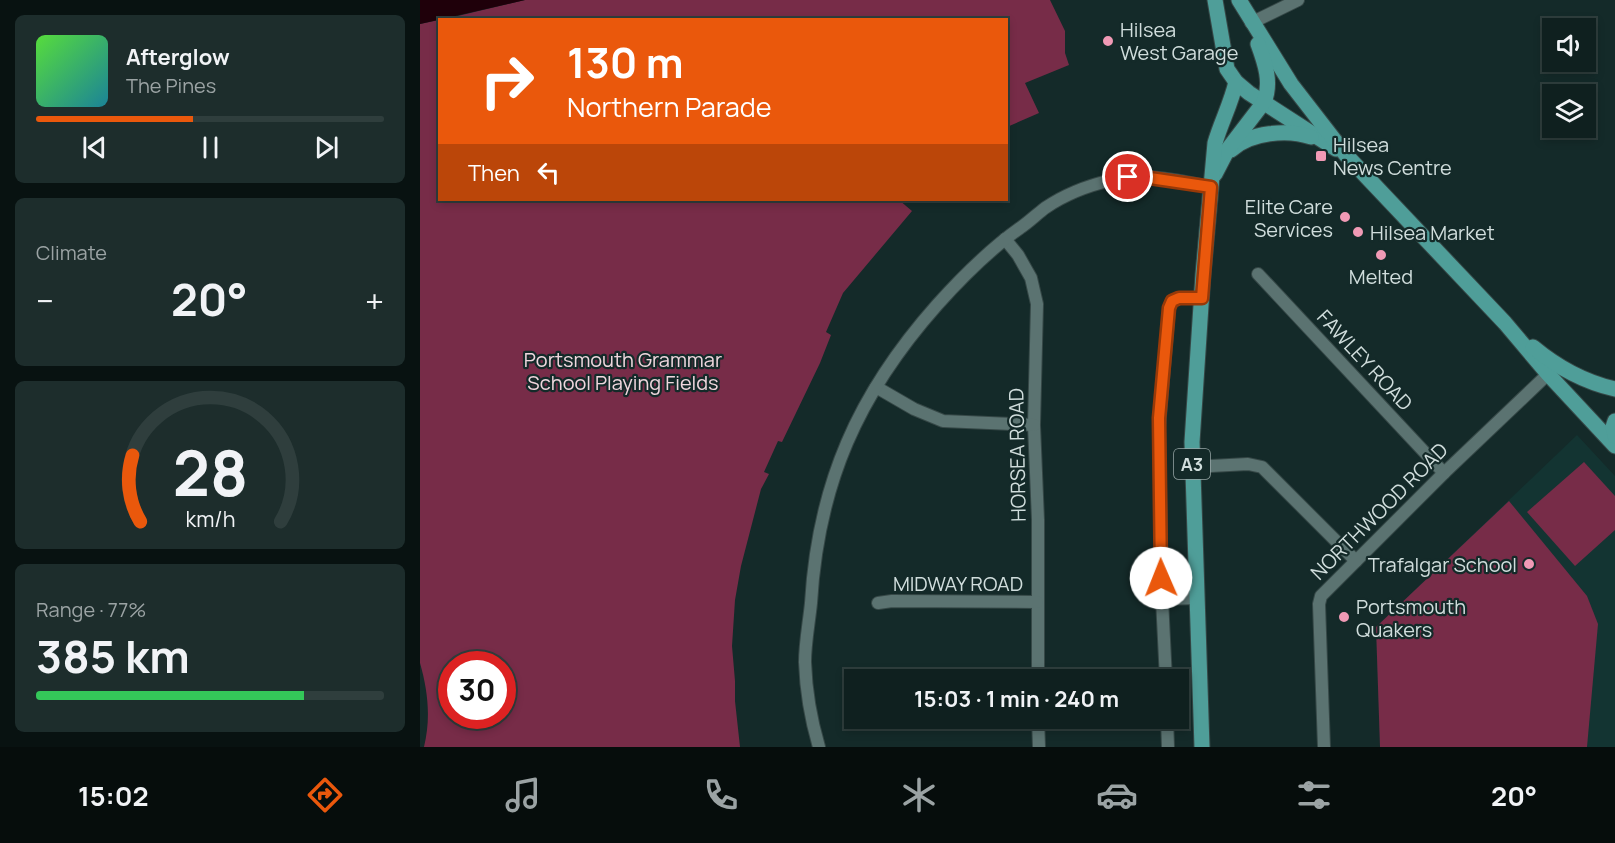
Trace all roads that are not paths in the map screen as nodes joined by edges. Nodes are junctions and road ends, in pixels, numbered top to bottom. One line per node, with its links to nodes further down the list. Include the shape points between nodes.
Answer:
1 (1215, 0): 5 (main road, via 1227,69)
2 (1298, 0): 4 (street)
3 (1241, 4): 4 (main road); 6 (main road, via 1266,70 1268,93)
4 (1251, 22): 7 (main road, via 1291,84)
5 (1236, 82): 6 (main road); 9 (main road, A3, via 1215,143)
6 (1264, 102): 7 (main road); 8 (main road, A3)
7 (1346, 155): 8 (main road, via 1315,138 1294,133 1240,143); 13 (main road)
8 (1222, 160): 9 (main road, A3)
9 (1211, 185): 10 (street, via 1143,177 1111,180 1046,208); 12 (main road, A3)
10 (1005, 239): 15 (street, via 976,263 931,312); 18 (street, HORSEA ROAD, via 1031,278 1037,304)
11 (1258, 274): 22 (street, FAWLEY ROAD)
12 (1202, 298): 21 (main road, A3); 25 (street, via 1179,298 1169,308 1159,418)
13 (1506, 323): 14 (main road); 16 (main road, via 1562,368)
14 (1548, 374): 20 (main road); 22 (street, NORTHWOOD ROAD)
15 (876, 387): 18 (street, via 914,410 943,421); 32 (street, via 861,410 836,469 813,563 805,660 809,704)
16 (1615, 389)
17 (1615, 421): 19 (main road)
18 (1034, 425): 26 (street, HORSEA ROAD)
19 (1615, 436)
20 (1615, 446)
21 (1192, 467): 23 (street, via 1262,467); 24 (main road, A3)
22 (1444, 473): 23 (street, NORTHWOOD ROAD)
23 (1356, 561): 36 (street, NORTHWOOD ROAD, via 1321,596 1318,604)
24 (1198, 598): 25 (street); 35 (main road, A3)
25 (1161, 599): 29 (street)
26 (1037, 602): 27 (street, MIDWAY ROAD); 28 (street, HORSEA ROAD)
27 (878, 603)
28 (1038, 669)
29 (1165, 669)
30 (1038, 729): 33 (street)
31 (1167, 729): 34 (street)
32 (819, 747)
33 (1039, 747)
34 (1168, 747)
35 (1202, 747)
36 (1324, 747)

